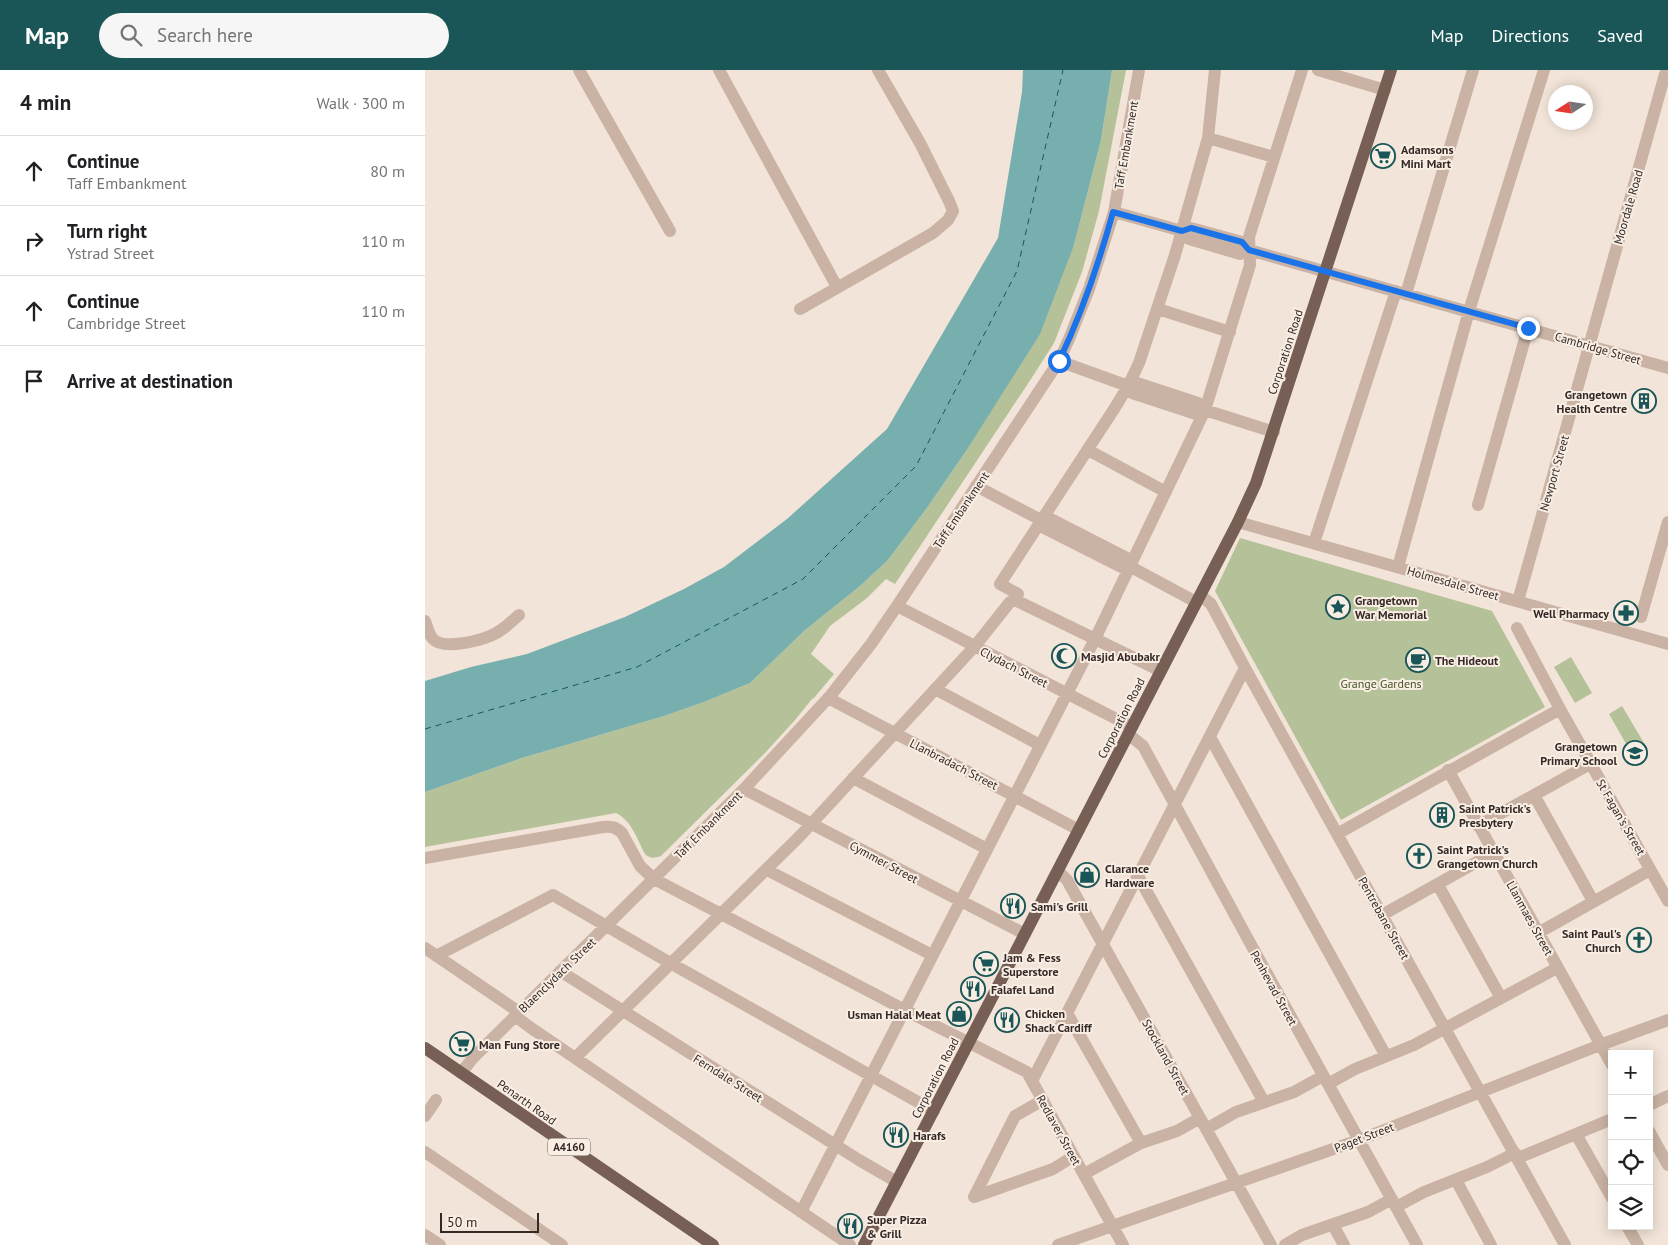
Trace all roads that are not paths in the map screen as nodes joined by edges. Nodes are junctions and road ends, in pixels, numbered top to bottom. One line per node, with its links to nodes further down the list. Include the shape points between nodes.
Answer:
1 (579, 70): 16 (street)
2 (719, 70): 20 (street)
3 (878, 70): 20 (street, via 920,143 953,211 933,233)
4 (1139, 70): 15 (street, Taff Embankment)
5 (1215, 70): 13 (street)
6 (1302, 70): 14 (street)
7 (1391, 70): 12 (main road, Corporation Road)
8 (1473, 70): 21 (street)
9 (1544, 70): 24 (street)
10 (1323, 71): 12 (street)
11 (1665, 73): 27 (street, Moordale Road)
12 (1385, 90): 19 (main road, Corporation Road)
13 (1208, 138): 14 (street); 17 (street)
14 (1274, 157): 18 (street, via 1249,237)
15 (1113, 212): 17 (street, Cambridge Street); 28 (street, Taff Embankment, via 1089,289)
16 (670, 231)
17 (1182, 231): 18 (street, Cambridge Street, via 1189,239 1240,254); 23 (street)
18 (1253, 251): 19 (street, Cambridge Street); 26 (street)
19 (1326, 270): 21 (street, Cambridge Street); 32 (main road, Corporation Road)
20 (837, 287): 22 (street)
21 (1401, 292): 24 (street, Cambridge Street); 40 (street)
22 (800, 309)
23 (1158, 309): 26 (street); 30 (street)
24 (1469, 311): 25 (street, Cambridge Street); 42 (street)
25 (1528, 328): 27 (street, Cambridge Street); 36 (street)
26 (1230, 332): 31 (street)
27 (1590, 345): 29 (street, Cambridge Street); 45 (street, Newport Street)
28 (1059, 361): 30 (street); 34 (street, Taff Embankment)
29 (1668, 368)
30 (1129, 386): 31 (street, via 1132,393 1196,414); 33 (street)
31 (1205, 410): 32 (street); 35 (street)
32 (1274, 432): 38 (main road, Corporation Road, via 1261,473)
33 (1087, 450): 35 (street); 37 (street)
34 (976, 486): 37 (street); 46 (street, Taff Embankment)
35 (1166, 492): 41 (street)
36 (1478, 504)
37 (1041, 520): 41 (street, via 1044,528 1125,569); 44 (street, via 1000,584 1018,594)
38 (1238, 522): 40 (street, Holmesdale Street); 43 (main road, Corporation Road)
39 (1668, 522): 48 (street)
40 (1314, 543): 42 (street, Holmesdale Street)
41 (1131, 566): 43 (street); 51 (street)
42 (1398, 567): 45 (street, Holmesdale Street)
43 (1198, 598): 54 (street, Pentrebane Street, via 1211,604); 55 (main road, Corporation Road)
44 (1015, 600): 51 (street); 53 (street)
45 (1518, 601): 52 (street, Holmesdale Street)
46 (897, 606): 53 (street, Clydach Street); 58 (street, Taff Embankment)
47 (519, 616): 49 (street, via 490,636 444,645 433,639)
48 (1641, 617)
49 (425, 621)
50 (1517, 628): 59 (street, St Fagan's Street)
51 (1095, 639): 55 (street); 57 (street)
52 (1668, 644)
53 (975, 646): 56 (street); 57 (street, Clydach Street)
54 (1245, 668): 62 (street); 74 (street, Pentrebane Street)
55 (1161, 671): 60 (main road, Corporation Road)
56 (935, 690): 61 (street); 63 (street)
57 (1067, 694): 60 (street, Clydach Street); 63 (street)
58 (828, 698): 61 (street, Llanbradach Street); 67 (street, Taff Embankment)
59 (1560, 709): 64 (street, St Fagan's Street); 65 (street)
60 (1130, 731): 70 (street, Penhevad Street, via 1143,746); 73 (main road, Corporation Road)
61 (894, 734): 66 (street); 68 (street, Llanbradach Street)
62 (1210, 737): 70 (street); 109 (street)
63 (1040, 745): 68 (street)
64 (1590, 764): 69 (street); 79 (street, St Fagan's Street)
65 (1448, 770): 72 (street, Llanmaes Street); 74 (street)
66 (853, 778): 71 (street); 75 (street)
67 (744, 789): 71 (street, Cymmer Street); 82 (street, Taff Embankment)
68 (1015, 795): 73 (street, Llanbradach Street); 75 (street)
69 (1534, 795): 72 (street); 84 (street)
70 (1174, 806): 81 (street); 114 (street, Penhevad Street)
71 (811, 824): 78 (street); 86 (street, Cymmer Street)
72 (1478, 826): 76 (street, Llanmaes Street)
73 (1079, 830): 80 (main road, Corporation Road)
74 (1337, 834): 88 (street, Pentrebane Street)
75 (987, 849): 86 (street)
76 (1493, 853): 83 (street); 90 (street, Llanmaes Street)
77 (425, 858): 82 (street, Redlaver Street, via 614,827 622,832 640,866)
78 (767, 870): 87 (street); 94 (street)
79 (1651, 870): 84 (street); 85 (street, St Fagan's Street)
80 (1058, 871): 91 (main road, Corporation Road); 92 (street, Stockland Street, via 1067,880)
81 (1138, 876): 92 (street); 120 (street)
82 (654, 879): 87 (street, Redlaver Street); 89 (street, Blaenclydach Street)
83 (1438, 885): 88 (street); 99 (street)
84 (1593, 901): 90 (street)
85 (1668, 901)
86 (960, 902): 91 (street, Cymmer Street); 94 (street)
87 (721, 914): 96 (street); 100 (street, Redlaver Street)
88 (1383, 915): 105 (street, Pentrebane Street)
89 (607, 926): 95 (street, via 553,895); 96 (street); 98 (street, Blaenclydach Street)
90 (1538, 933): 97 (street, Llanmaes Street)
91 (1025, 934): 106 (main road, Corporation Road)
92 (1103, 945): 102 (street); 125 (street, Stockland Street)
93 (425, 948): 95 (street)
94 (932, 955): 100 (street)
95 (436, 956): 103 (street)
96 (672, 964): 101 (street); 113 (street)
97 (1557, 968): 99 (street); 107 (street, Llanmaes Street)
98 (560, 971): 101 (street, Ferndale Street); 103 (street, Blaenclydach Street)
99 (1501, 998): 105 (street)
100 (904, 1010): 106 (street, Redlaver Street); 113 (street)
101 (624, 1012): 110 (street); 130 (street, Ferndale Street)
102 (1067, 1013): 115 (street); 129 (street)
103 (517, 1014): 110 (street); 112 (street, Blaenclydach Street)
104 (1668, 1020): 107 (street, Paget Street)
105 (1445, 1029): 109 (street); 116 (street, Pentrebane Street)
106 (969, 1043): 115 (street, Redlaver Street, via 1027,1072); 122 (main road, Corporation Road)
107 (1600, 1045): 111 (street, Llanmaes Street); 116 (street, Paget Street)
108 (425, 1048): 112 (main road, Penarth Road / A4160)
109 (1386, 1056): 114 (street)
110 (575, 1058): 141 (street)
111 (1608, 1058)
112 (461, 1072): 149 (main road, Penarth Road / A4160)
113 (871, 1075): 122 (street); 130 (street)
114 (1325, 1080): 120 (street); 128 (street, Penhevad Street)
115 (1032, 1081): 119 (street, Redlaver Street)
116 (1481, 1092): 128 (street, Paget Street); 132 (street, Pentrebane Street)
117 (1668, 1096): 121 (street)
118 (436, 1100): 123 (street)
119 (1043, 1100): 133 (street, Redlaver Street); 133 (street, via 1015,1116 974,1197 1053,1169)
120 (1264, 1102): 125 (street)
121 (1653, 1103)
122 (934, 1110): 137 (main road, Corporation Road)
123 (425, 1116)
124 (1608, 1121): 126 (street)
125 (1203, 1124): 129 (street); 138 (street, Stockland Street)
126 (1576, 1134): 132 (street); 139 (street)
127 (1653, 1139): 134 (street)
128 (1359, 1140): 138 (street, Paget Street); 140 (street, Penhevad Street)
129 (1141, 1143): 135 (street)
130 (835, 1145): 137 (street, Ferndale Street); 141 (street)
131 (425, 1152): 148 (street)
132 (1516, 1155): 136 (street); 158 (street, Pentrebane Street)
133 (1074, 1156): 135 (street, Redlaver Street)
134 (1668, 1165)
135 (1084, 1174): 143 (street, Redlaver Street)
136 (1456, 1180): 140 (street); 157 (street)
137 (897, 1182): 151 (main road, Corporation Road)
138 (1236, 1182): 143 (street, Paget Street); 146 (street, Stockland Street)
139 (1608, 1191)
140 (1394, 1203): 142 (street); 156 (street, Penhevad Street)
141 (801, 1212): 150 (street)
142 (1333, 1225): 154 (street, via 1302,1235); 155 (street)
143 (1113, 1226): 152 (street, Paget Street); 153 (street, Redlaver Street)
144 (1629, 1230): 159 (street)
145 (425, 1235): 147 (street)
146 (1269, 1244)
147 (440, 1245)
148 (563, 1245)
149 (713, 1245)
150 (850, 1245)
151 (865, 1245)
152 (1057, 1245)
153 (1123, 1245)
154 (1285, 1245)
155 (1344, 1245)
156 (1417, 1245)
157 (1491, 1245)
158 (1565, 1245)
159 (1638, 1245)

